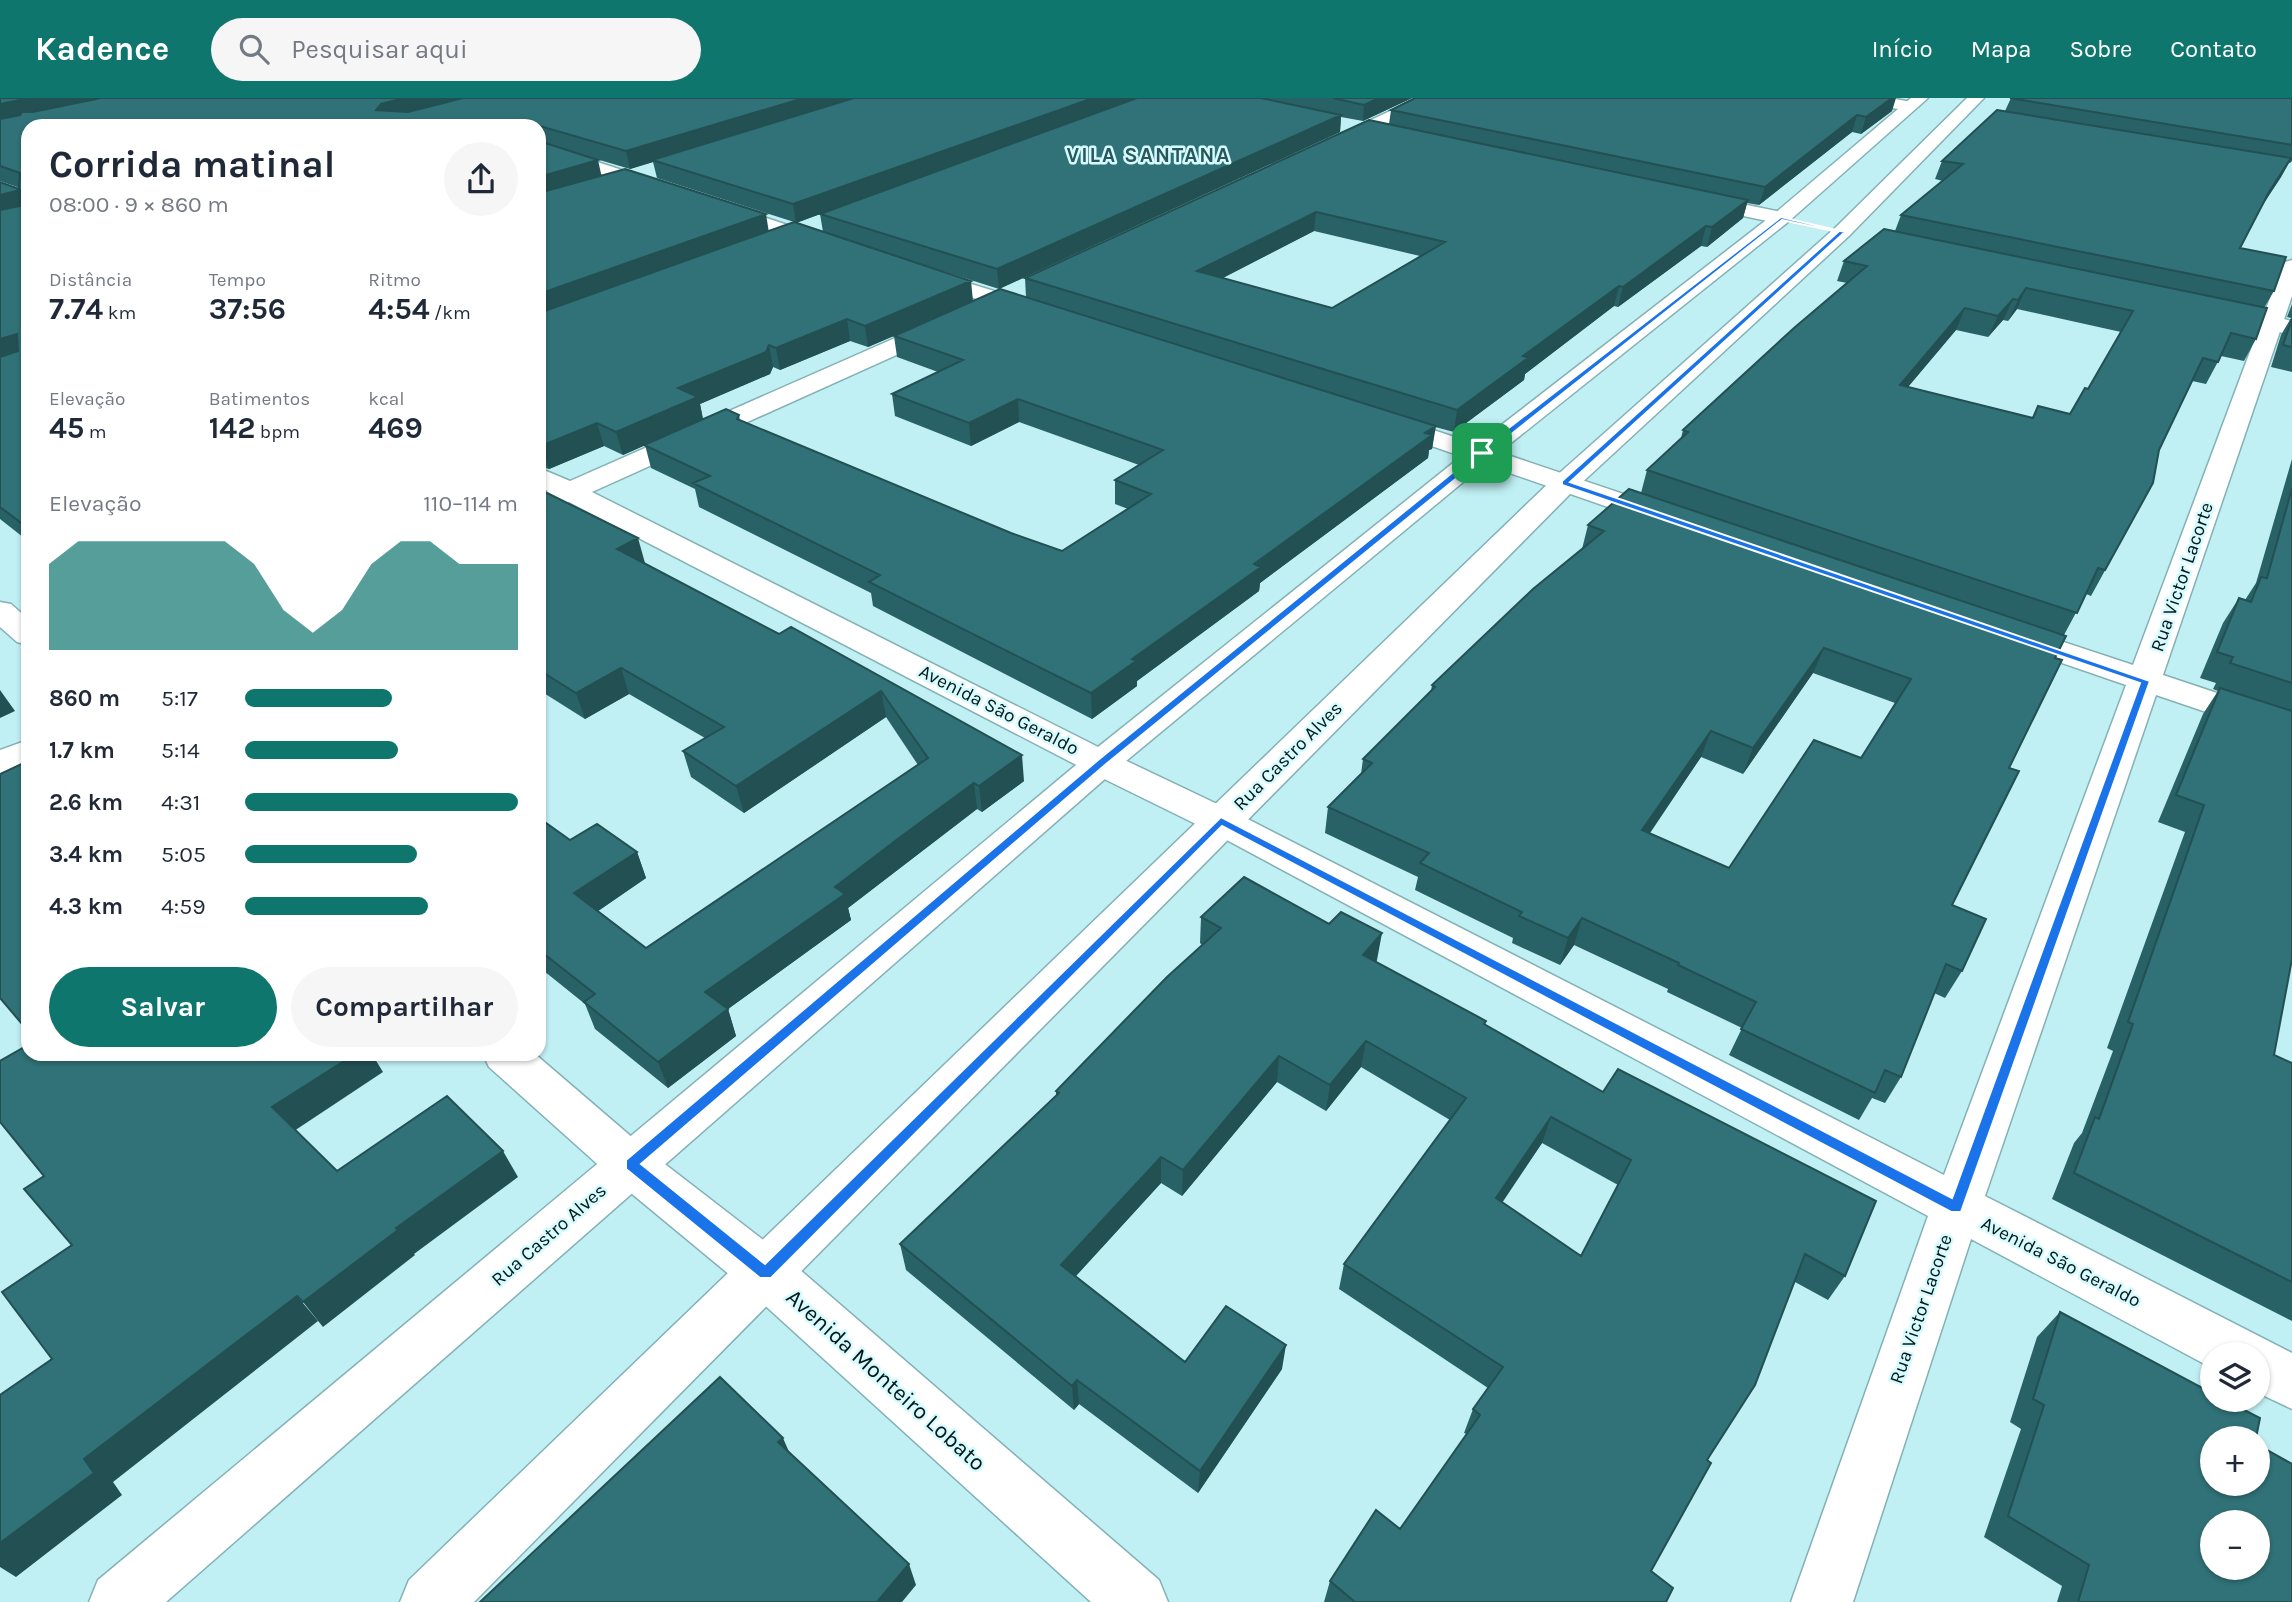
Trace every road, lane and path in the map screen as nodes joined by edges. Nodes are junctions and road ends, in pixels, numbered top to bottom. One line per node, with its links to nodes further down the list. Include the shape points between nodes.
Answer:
1 (1432, 98): 6 (street)
2 (1861, 98): 3 (street)
3 (1916, 102): 4 (street); 15 (street, Rua Castro Alves)
4 (1972, 110): 15 (street, Rua Castro Alves)
5 (1339, 124): 6 (street)
6 (1365, 130): 7 (street); 9 (street)
7 (1391, 136)
8 (546, 150): 11 (street)
9 (1315, 153)
10 (655, 170): 11 (street)
11 (629, 178): 12 (street); 16 (street)
12 (603, 186)
13 (1678, 196): 15 (street)
14 (820, 224): 16 (street)
15 (1823, 227): 27 (street, Rua Castro Alves); 28 (street, Rua Castro Alves)
16 (794, 233): 17 (street); 18 (street)
17 (768, 243)
18 (845, 250)
19 (2292, 266): 25 (street, Rua Victor Lacorte)
20 (897, 267): 22 (street)
21 (1026, 289): 22 (street)
22 (1000, 300): 24 (street); 29 (street)
23 (2191, 306): 25 (street)
24 (1052, 317)
25 (2282, 326): 34 (street, Rua Victor Lacorte)
26 (1365, 416): 27 (street)
27 (1482, 453): 28 (street); 37 (street, Rua Castro Alves)
28 (1565, 483): 30 (street); 39 (street, Rua Castro Alves)
29 (549, 491): 37 (street, Avenida São Geraldo)
30 (1697, 528)
31 (0, 611): 33 (street)
32 (1987, 627): 34 (street)
33 (21, 629)
34 (2146, 681): 35 (street); 42 (street, Rua Victor Lacorte)
35 (2292, 730)
36 (21, 754): 38 (street)
37 (1101, 763): 39 (street, Avenida São Geraldo); 41 (street, Rua Castro Alves)
38 (0, 764)
39 (1221, 821): 42 (street, Avenida São Geraldo); 43 (street, Rua Castro Alves)
40 (513, 1061): 41 (street, Avenida Monteiro Lobato)
41 (631, 1165): 43 (street, Avenida Monteiro Lobato); 47 (street, Rua Castro Alves)
42 (1956, 1208): 44 (street, Avenida São Geraldo); 50 (street, Rua Victor Lacorte)
43 (765, 1273): 48 (street, Rua Castro Alves); 49 (street, Avenida Monteiro Lobato)
44 (2216, 1342)
45 (2270, 1370): 46 (street)
46 (2292, 1382)
47 (120, 1602)
48 (431, 1602)
49 (1136, 1602)
50 (1822, 1602)

